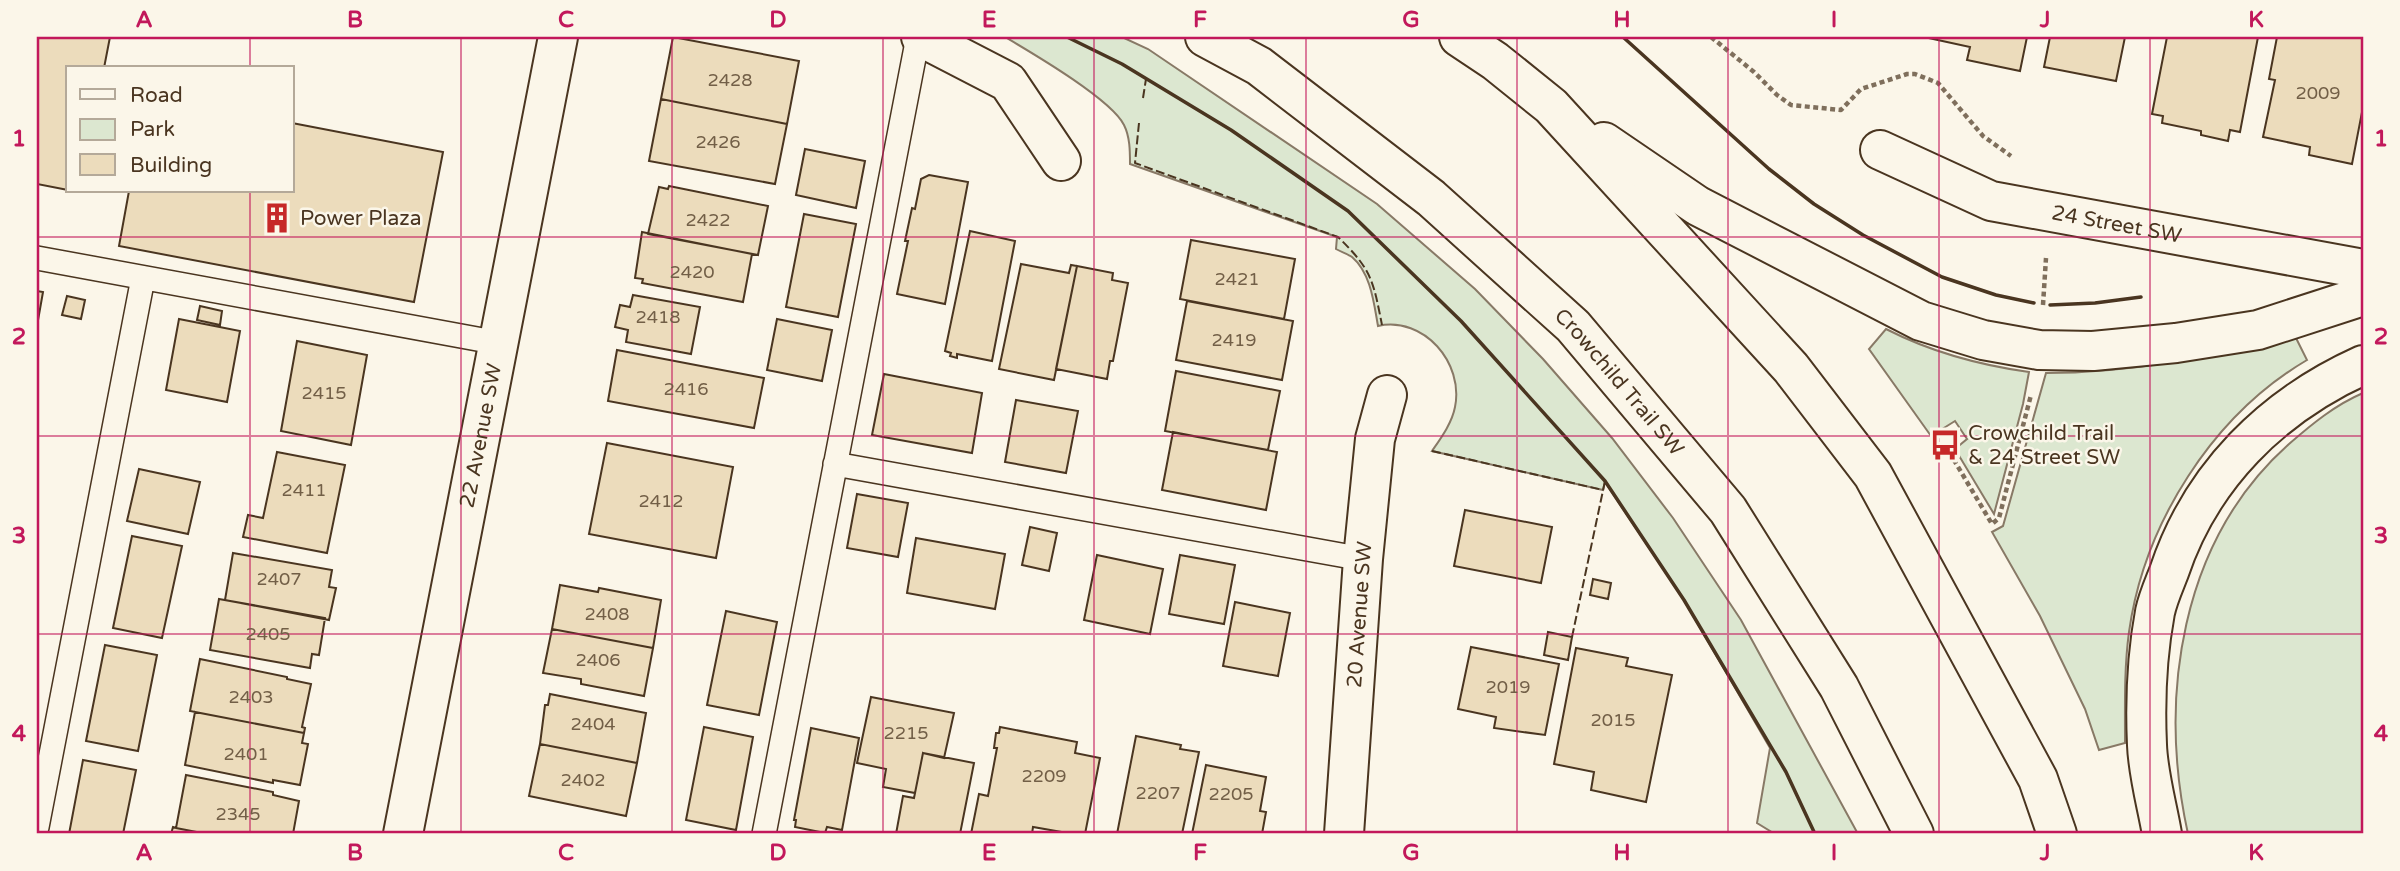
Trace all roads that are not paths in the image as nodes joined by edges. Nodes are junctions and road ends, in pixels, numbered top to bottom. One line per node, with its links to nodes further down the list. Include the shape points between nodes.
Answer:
1 (558, 37): 12 (main road, 22 Avenue SW)
2 (920, 37): 7 (main road, via 1007,82); 15 (lane)
3 (1205, 37): 21 (main road, Crowchild Trail SW, via 1259,66 1431,198 1573,326 1728,510 1839,687)
4 (1460, 37): 5 (main road)
5 (1551, 106): 11 (main road, via 1698,206 1921,321 1983,340 2039,350 2093,351 2176,343 2258,330); 22 (main road, via 1791,368 1873,475 2038,779)
6 (1880, 150): 9 (main road, 24 Street SW, via 1991,201)
7 (1061, 161)
8 (37, 258): 10 (lane)
9 (2363, 270)
10 (143, 278): 12 (lane); 17 (lane)
11 (2363, 296)
12 (499, 343): 18 (main road, 22 Avenue SW)
13 (2363, 365): 23 (main road, via 2329,380 2278,415 2239,450 2208,489 2178,544 2156,610 2148,676 2147,747)
14 (1387, 395): 16 (main road, 20 Avenue SW, via 1375,439)
15 (835, 464): 16 (lane); 19 (lane)
16 (1363, 559): 20 (main road, 20 Avenue SW)
17 (37, 827)
18 (403, 834)
19 (764, 834)
20 (1344, 834)
21 (1914, 834)
22 (2057, 834)
23 (2162, 834)

